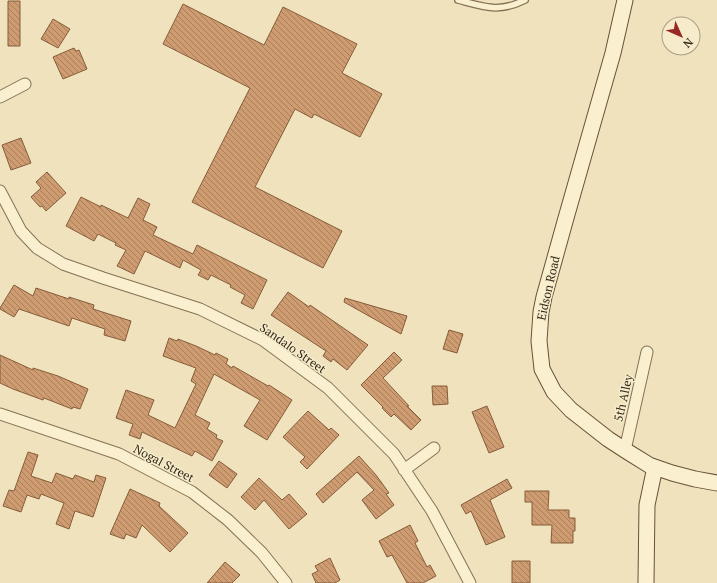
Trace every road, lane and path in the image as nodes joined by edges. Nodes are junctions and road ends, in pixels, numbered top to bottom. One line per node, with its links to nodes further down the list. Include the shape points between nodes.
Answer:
1 (458, 0): 2 (lane, via 489,8 503,8)
2 (526, 0)
3 (625, 0): 10 (street, Eidson Road, via 613,53 544,297 538,341 542,368 554,392 571,410)
4 (25, 84): 5 (street)
5 (0, 97)
6 (0, 191): 12 (street, Sandalo Street, via 21,230 37,248 62,264 200,309 263,340 328,388 394,454)
7 (647, 352): 10 (street, 5th Alley)
8 (0, 414): 14 (street, Nogal Street, via 119,454 192,492 228,520 262,553)
9 (434, 448): 12 (street)
10 (625, 450): 11 (street, Eidson Road)
11 (655, 467): 13 (street, Eidson Road); 16 (street, via 647,505)
12 (404, 470): 15 (street, Sandalo Street, via 432,511)
13 (717, 483)
14 (286, 583)
15 (470, 583)
16 (646, 583)

